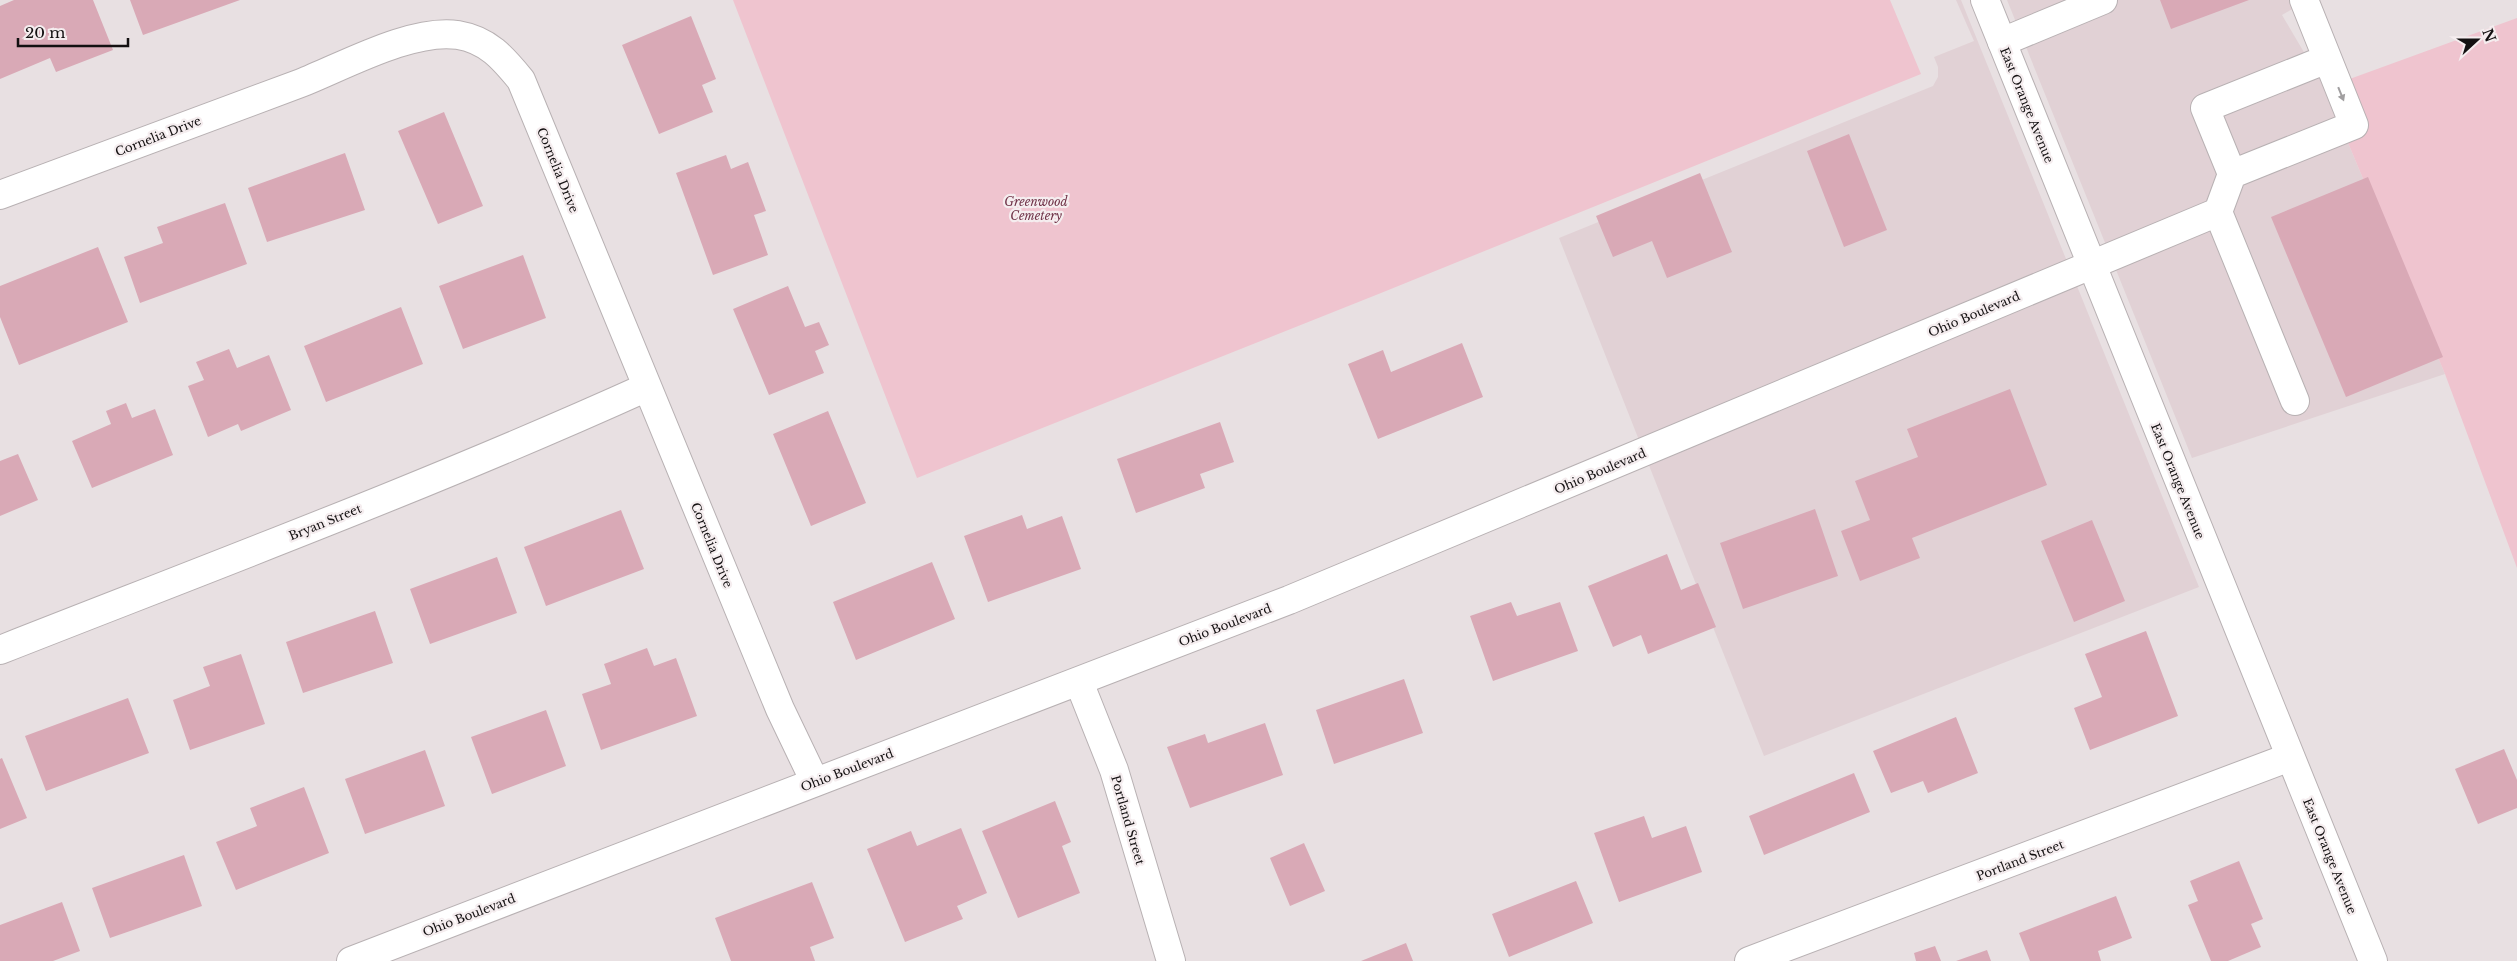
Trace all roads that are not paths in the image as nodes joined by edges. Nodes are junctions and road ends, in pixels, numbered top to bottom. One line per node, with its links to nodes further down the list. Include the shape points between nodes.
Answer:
1 (1985, 0): 4 (street, East Orange Avenue)
2 (2103, 0): 4 (street)
3 (2304, 0): 5 (street)
4 (2002, 42): 9 (street, East Orange Avenue)
5 (2327, 59): 6 (street, one-way to 6, via 2354,124); 6 (street, via 2205,108)
6 (2232, 174): 8 (street)
7 (0, 195): 10 (street, Cornelia Drive, via 313,78 389,46 425,37 458,35 484,43 501,56 521,80)
8 (2218, 212): 9 (street, Ohio Boulevard); 11 (street)
9 (2091, 265): 13 (street, Ohio Boulevard, via 1299,596); 14 (street, East Orange Avenue)
10 (647, 387): 12 (street, Bryan Street, via 580,418 258,549); 15 (street, Cornelia Drive, via 780,709)
11 (2295, 402)
12 (0, 650)
13 (1079, 682): 15 (street, Ohio Boulevard); 18 (street, Portland Street, via 1114,770)
14 (2290, 757): 16 (street, Portland Street); 19 (street, East Orange Avenue)
15 (816, 782): 17 (street, Ohio Boulevard)
16 (1756, 960)
17 (350, 961)
18 (1171, 961)
19 (2373, 961)

